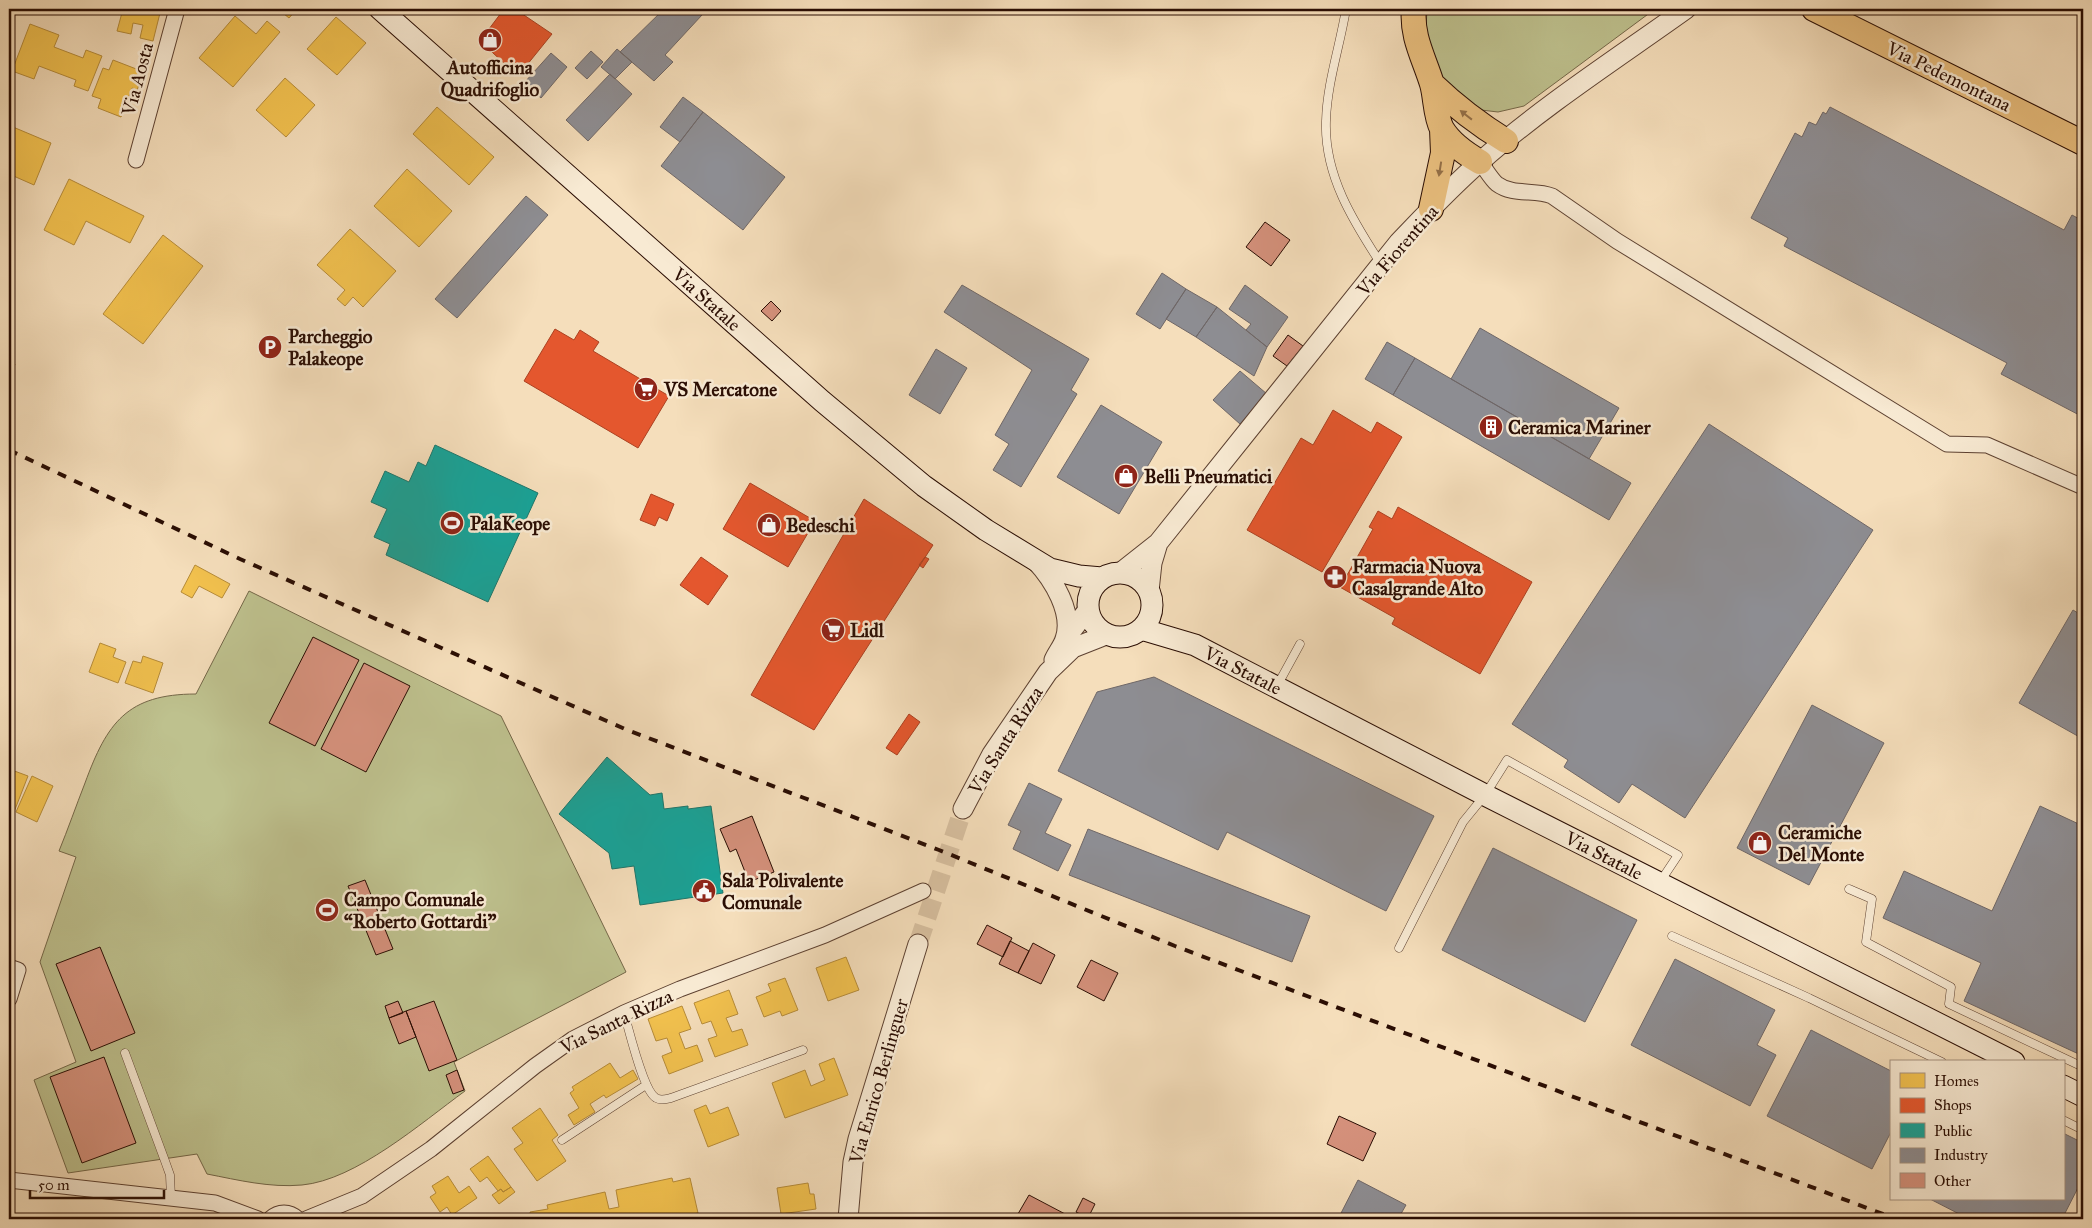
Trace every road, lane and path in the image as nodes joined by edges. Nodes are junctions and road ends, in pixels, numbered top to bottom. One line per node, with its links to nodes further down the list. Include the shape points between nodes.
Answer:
1 (177, 9): 11 (street, Via Aosta)
2 (380, 9): 17 (main road, Via Statale, via 863,437 948,504)
3 (1346, 9): 14 (lane, via 1328,98 1327,144 1339,191)
4 (1414, 9): 7 (main road, via 1419,51)
5 (1815, 9): 10 (main road, Via Pedemontana)
6 (1680, 13): 9 (street, Via Fiorentina)
7 (1432, 84): 8 (main road); 9 (main road, one-way to 7, via 1475,122)
8 (1442, 129): 12 (main road, via 1466,154); 13 (main road, one-way to 13, via 1442,153)
9 (1506, 141): 12 (street, Via Fiorentina)
10 (2083, 143)
11 (136, 160)
12 (1480, 162): 13 (street, Via Fiorentina); 15 (street, via 1497,184 1552,196 1617,241 1947,444 1987,445)
13 (1431, 209): 14 (street, Via Fiorentina)
14 (1381, 264): 16 (street, Via Fiorentina)
15 (2083, 487)
16 (1158, 544): 18 (street, Via Fiorentina); 19 (street, Via Fiorentina, via 1152,563)
17 (1043, 565): 18 (main road, Via Statale, via 1079,576); 20 (main road, Via Statale); 23 (street, Via Santa Rizza, via 1059,593 1065,615)
18 (1111, 575): 19 (main road, Via Statale, via 1137,578); 20 (main road, via 1090,591)
19 (1150, 598): 21 (main road, via 1151,615); 25 (main road, Via Statale)
20 (1087, 609): 22 (main road, Via Statale, via 1096,628); 23 (street, Via Santa Rizza)
21 (1141, 629): 22 (main road, via 1125,637); 25 (main road, Via Statale)
22 (1106, 635): 26 (street, Via Santa Rizza, via 1073,648)
23 (1065, 640): 26 (street, Via Santa Rizza)
24 (1300, 644): 27 (lane)
25 (1194, 645): 27 (main road, Via Statale)
26 (1048, 672): 29 (street, Via Santa Rizza, via 992,754)
27 (1276, 688): 28 (main road, Via Statale)
28 (1485, 795): 30 (main road, Via Statale); 30 (lane, via 1508,760 1678,855); 35 (lane, via 1463,822)
29 (963, 809)
30 (1659, 882): 42 (main road, Via Statale)
31 (1849, 889): 43 (lane, via 1872,899 1866,942 1951,987 1949,1004)
32 (923, 890): 38 (street, Via Santa Rizza, via 825,935)
33 (1672, 936): 41 (lane)
34 (918, 944): 57 (street, Via Enrico Berlinguer, via 858,1139)
35 (1399, 948)
36 (9, 967): 37 (street, via 18,970)
37 (9, 999)
38 (624, 1013): 44 (lane); 52 (street, Via Santa Rizza, via 554,1051 431,1149)
39 (803, 1050): 44 (lane, via 671,1098 655,1098)
40 (125, 1053): 51 (lane, via 170,1175)
41 (1938, 1060)
42 (2010, 1060)
43 (2083, 1067)
44 (646, 1085): 49 (lane)
45 (2064, 1086): 46 (main road)
46 (2083, 1096)
47 (2064, 1120): 48 (lane)
48 (2083, 1130)
49 (562, 1140)
50 (9, 1180): 51 (street)
51 (170, 1198): 53 (street, via 215,1203)
52 (339, 1213): 56 (street, Via Santa Rizza)
53 (258, 1219)
54 (270, 1219): 55 (street, via 283,1212)
55 (298, 1219)
56 (306, 1219)
57 (848, 1219)

